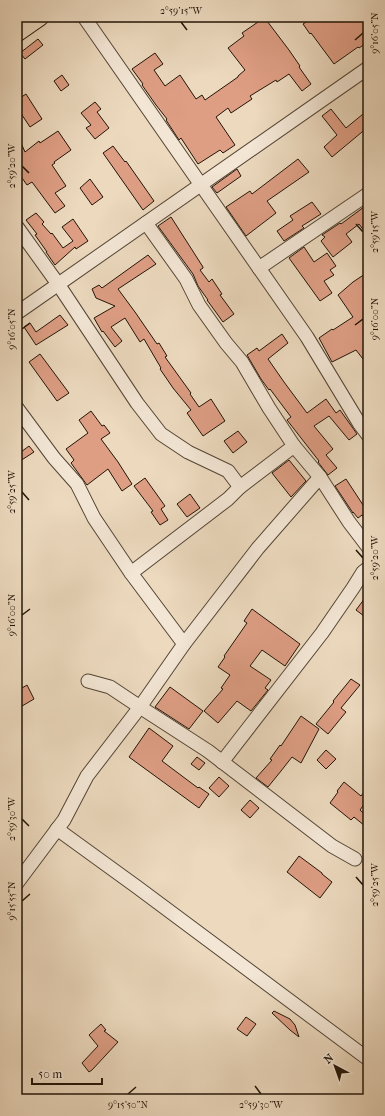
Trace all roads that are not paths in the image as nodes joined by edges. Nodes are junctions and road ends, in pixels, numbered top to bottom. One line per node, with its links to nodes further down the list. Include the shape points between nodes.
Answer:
1 (40, 17): 3 (main road)
2 (84, 17): 5 (street)
3 (17, 33)
4 (366, 74): 5 (street)
5 (201, 185): 7 (street); 9 (street)
6 (368, 194): 9 (street)
7 (146, 223): 10 (street); 14 (street, via 186,280 199,305 242,362)
8 (17, 226): 10 (street)
9 (259, 268): 13 (street, via 307,336)
10 (58, 284): 11 (street); 16 (street, via 137,403 161,434 188,452 228,471)
11 (17, 312)
12 (17, 408): 19 (street, via 77,484 94,518)
13 (368, 435)
14 (294, 446): 15 (street); 16 (street)
15 (320, 477): 17 (street); 20 (street, via 258,548)
16 (240, 486): 19 (street, via 228,499)
17 (368, 547)
18 (368, 568): 23 (street, via 322,633)
19 (131, 573): 20 (street)
20 (184, 644): 22 (street)
21 (88, 681): 22 (street, via 110,687)
22 (140, 707): 23 (street); 24 (street, via 87,776)
23 (222, 762): 25 (street, via 332,846)
24 (57, 829): 26 (street); 27 (street)
25 (355, 859)
26 (17, 883)
27 (368, 1060)

